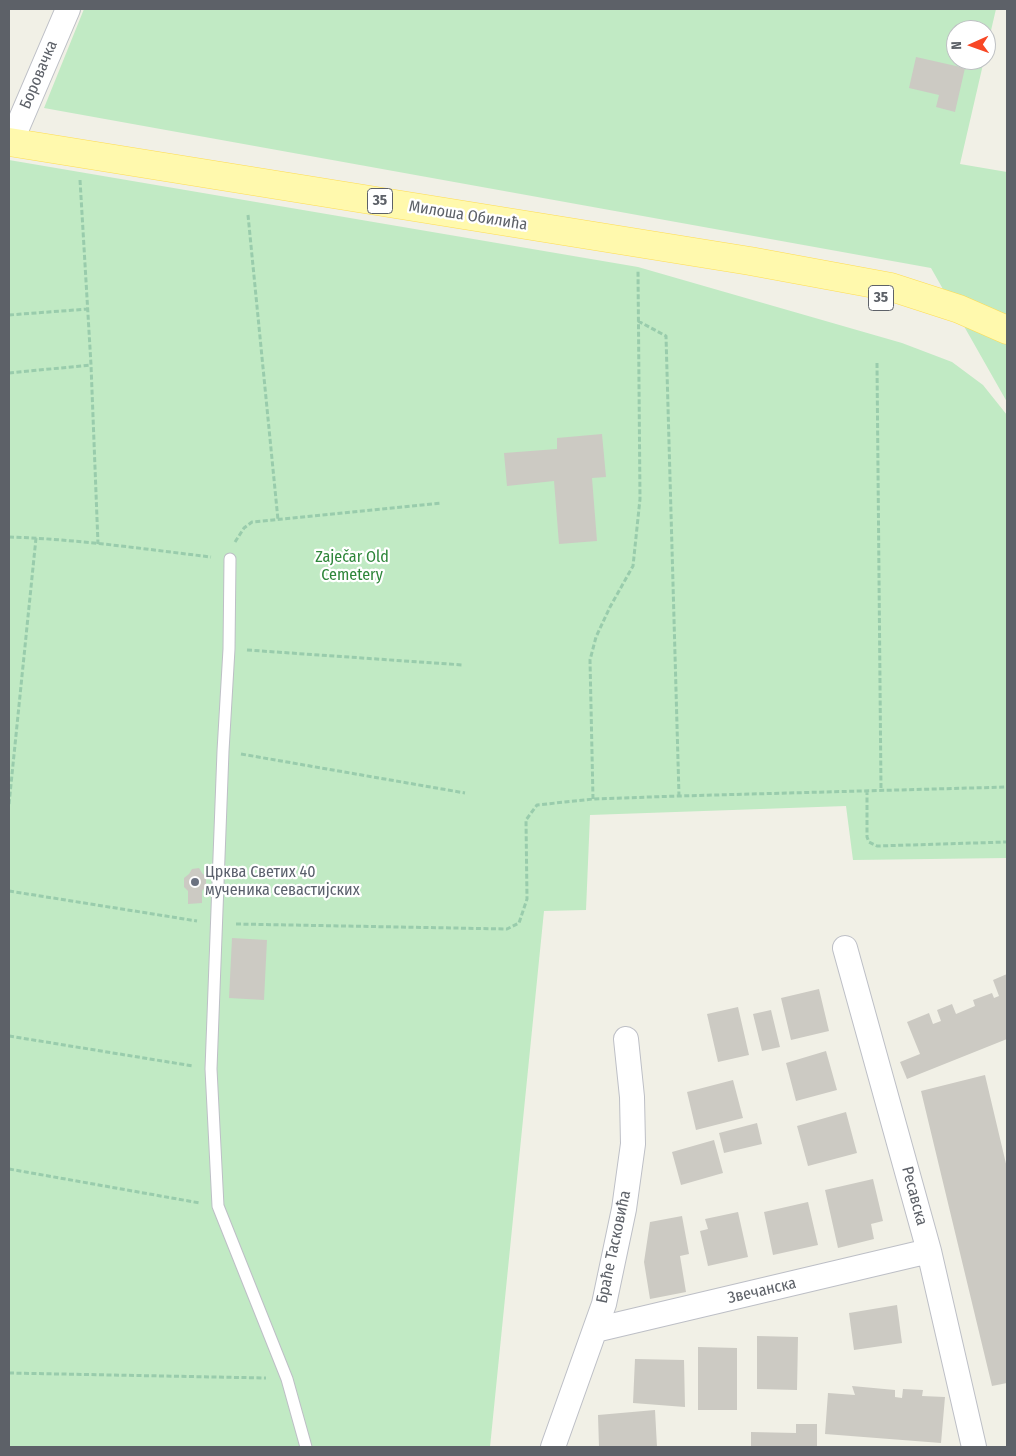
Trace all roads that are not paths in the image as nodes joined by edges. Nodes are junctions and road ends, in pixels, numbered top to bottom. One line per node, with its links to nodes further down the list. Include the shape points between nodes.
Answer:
1 (68, 9): 2 (street, Боровачка)
2 (10, 142): 3 (main road, Милоша Обилића / 35)
3 (750, 261): 4 (main road, Милоша Обилића / 35, via 891,288 959,309); 5 (main road, Милоша Обилића / 35, via 928,313)
4 (1007, 330)
5 (1007, 347)
6 (230, 559): 11 (lane, via 211,1069 218,1206 287,1379)
7 (845, 948): 9 (street, Ресавска)
8 (626, 1039): 10 (street, Браће Тасковића, via 633,1144 624,1209 604,1304)
9 (929, 1252): 10 (street, Звечанска); 13 (street, Ресавска)
10 (594, 1330): 12 (street, Браће Тасковића)
11 (306, 1447)
12 (553, 1447)
13 (974, 1447)

